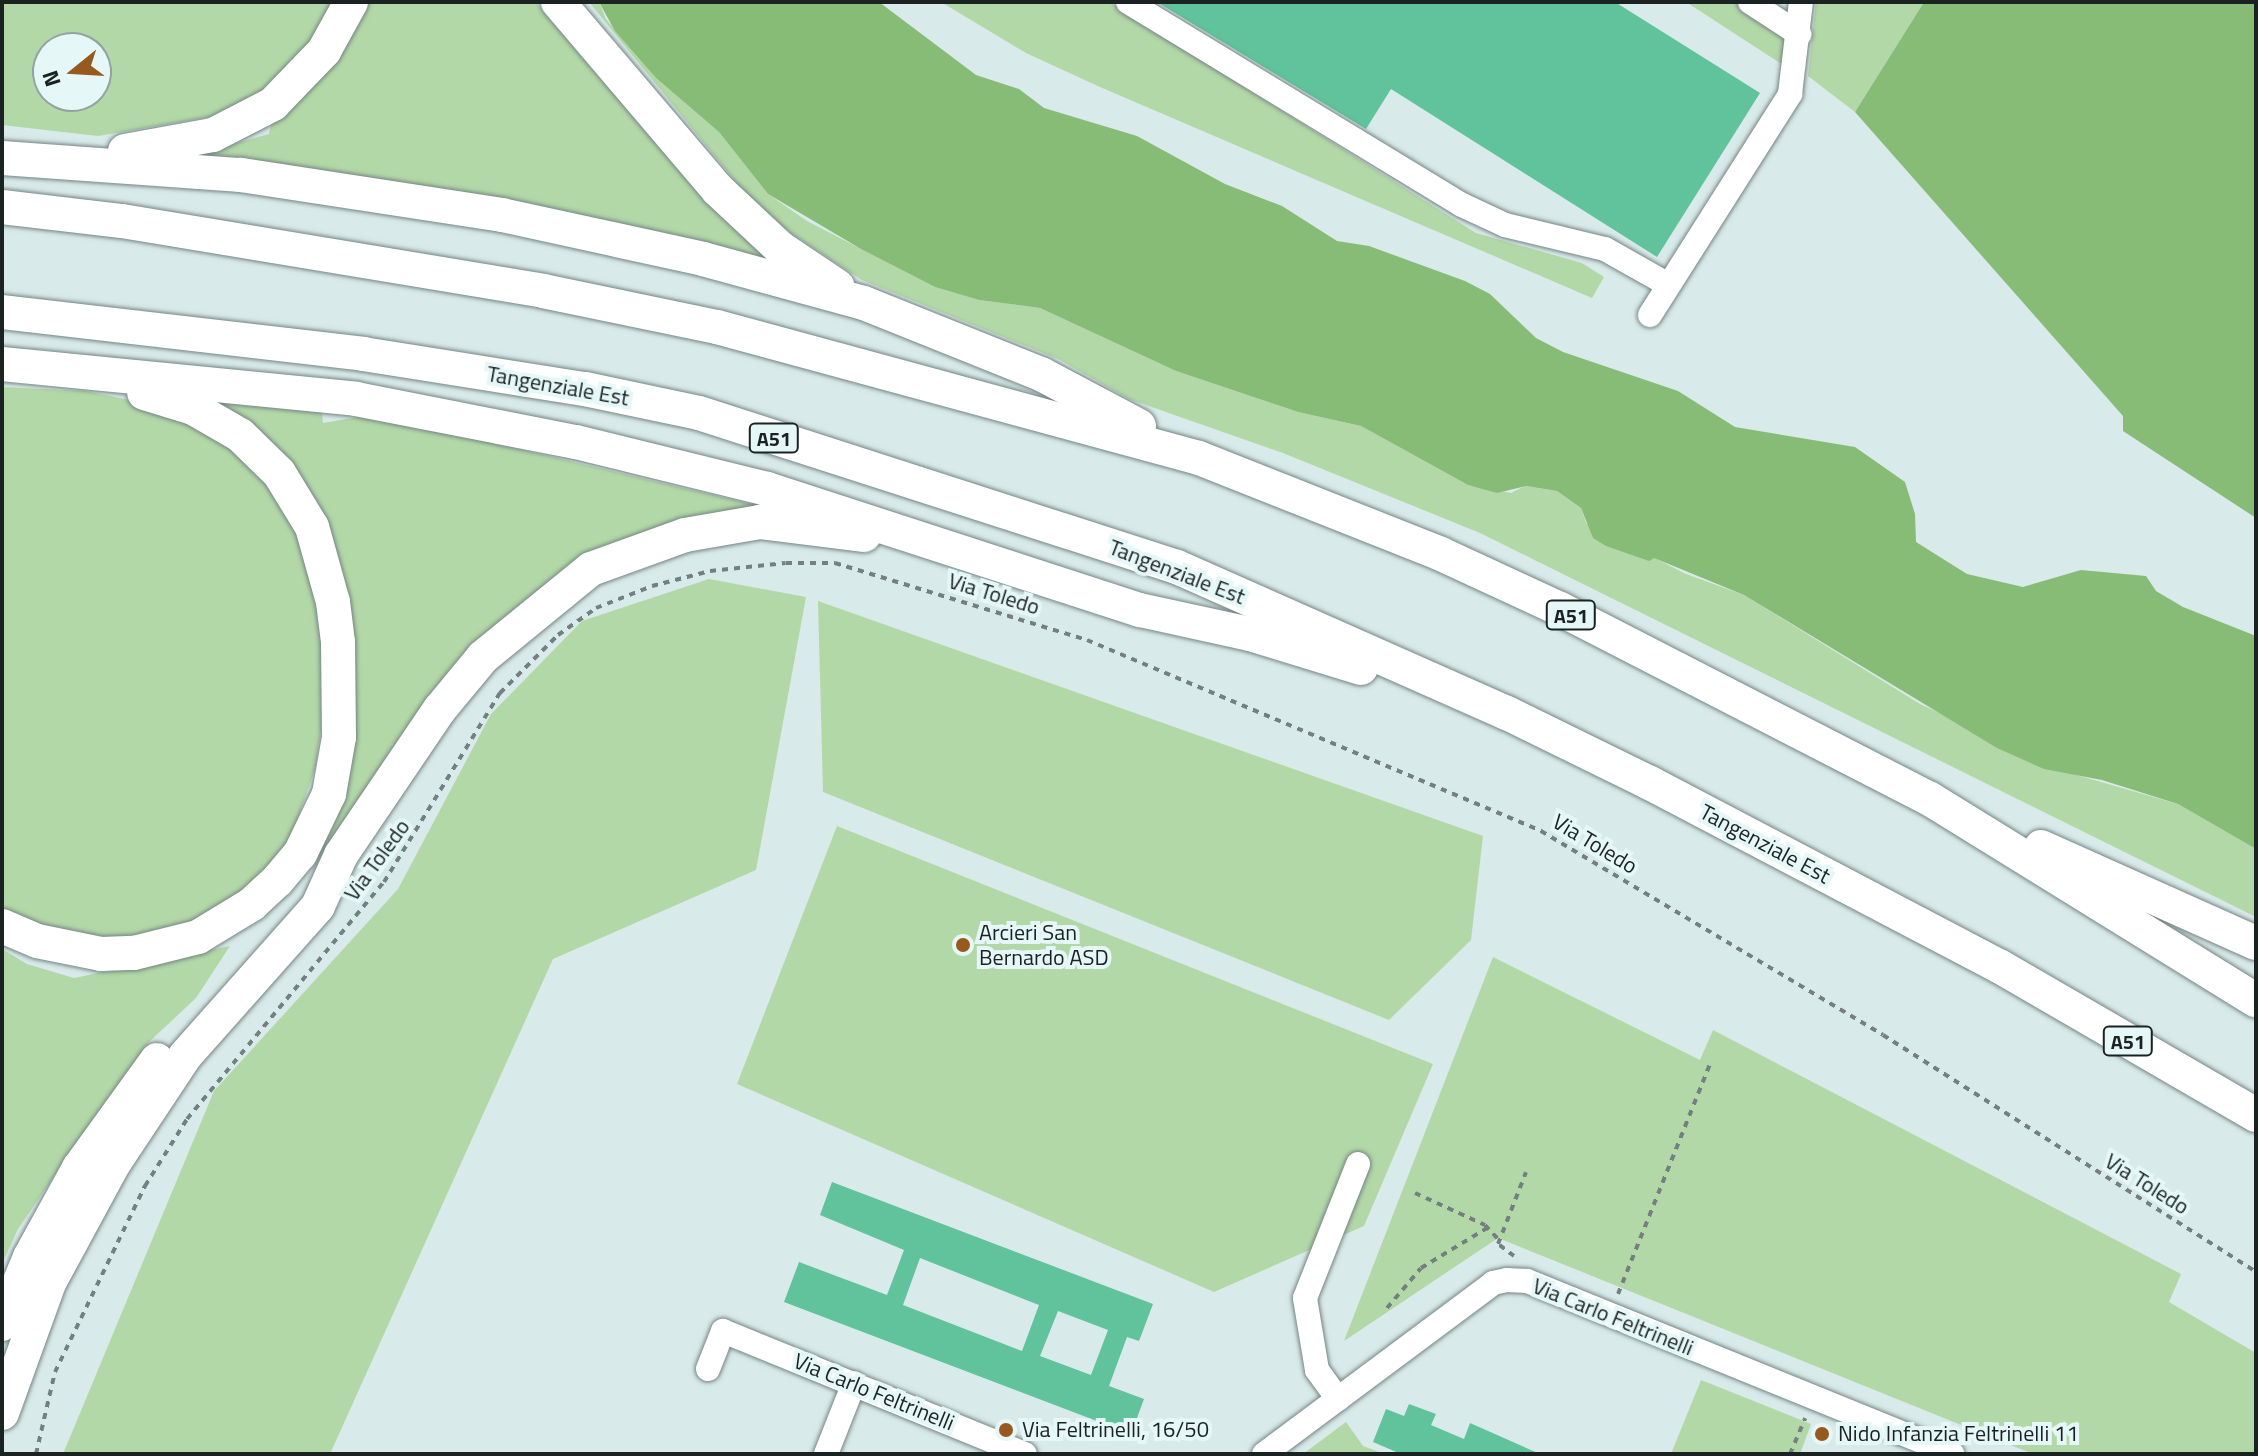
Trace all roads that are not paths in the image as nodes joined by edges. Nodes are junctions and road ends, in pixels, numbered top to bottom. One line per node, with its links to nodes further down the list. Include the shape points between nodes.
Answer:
1 (351, 2): 7 (highway, via 336,34 291,90 213,135 145,151)
2 (558, 2): 11 (highway, via 717,189 780,248)
3 (1128, 2): 10 (street, via 1460,204 1505,225 1605,249)
4 (1750, 2): 6 (street)
5 (1801, 2): 6 (street)
6 (1799, 34): 10 (street, via 1790,94)
7 (2, 146)
8 (2, 158): 11 (highway, via 241,175 502,215 703,259)
9 (2, 207): 15 (highway, A51, via 122,221 543,291 717,327)
10 (1669, 285): 13 (street)
11 (864, 303): 15 (highway, via 1041,374)
12 (2, 312): 17 (highway, Tangenziale Est / A51, via 363,354 699,413 1177,567)
13 (1650, 315)
14 (2, 365): 16 (highway, via 356,399 576,442 767,489); 20 (highway, via 160,396 221,423 261,453 298,502 324,562 341,686 329,794 300,854 252,904 198,937 134,953 65,949)
15 (1199, 458): 18 (highway, A51, via 1441,554 1560,609)
16 (957, 547): 17 (highway, via 1140,610 1250,634); 19 (highway, via 760,522 685,535 591,569 483,657 440,709)
17 (1507, 713): 23 (highway, Tangenziale Est / A51, via 1999,966)
18 (1930, 799): 21 (highway); 22 (highway, A51)
19 (341, 855): 25 (highway, via 160,1057 102,1131 50,1218); 29 (highway, via 318,906 185,1056 114,1163 49,1283)
20 (2, 926)
21 (2256, 943)
22 (2256, 1000)
23 (2256, 1115)
24 (1358, 1164): 28 (street, via 1305,1298 1317,1370)
25 (2, 1324)
26 (708, 1369): 27 (street, Via Carlo Feltrinelli, via 723,1331)
27 (854, 1383): 31 (street); 32 (street, Via Carlo Feltrinelli)
28 (1338, 1399): 30 (street, Via Carlo Feltrinelli); 34 (street, Via Carlo Feltrinelli, via 1493,1283 1519,1280)
29 (2, 1413)
30 (1294, 1445): 33 (street, Via Carlo Feltrinelli)
31 (826, 1454)
32 (1025, 1454)
33 (1264, 1454)
34 (1952, 1454)

